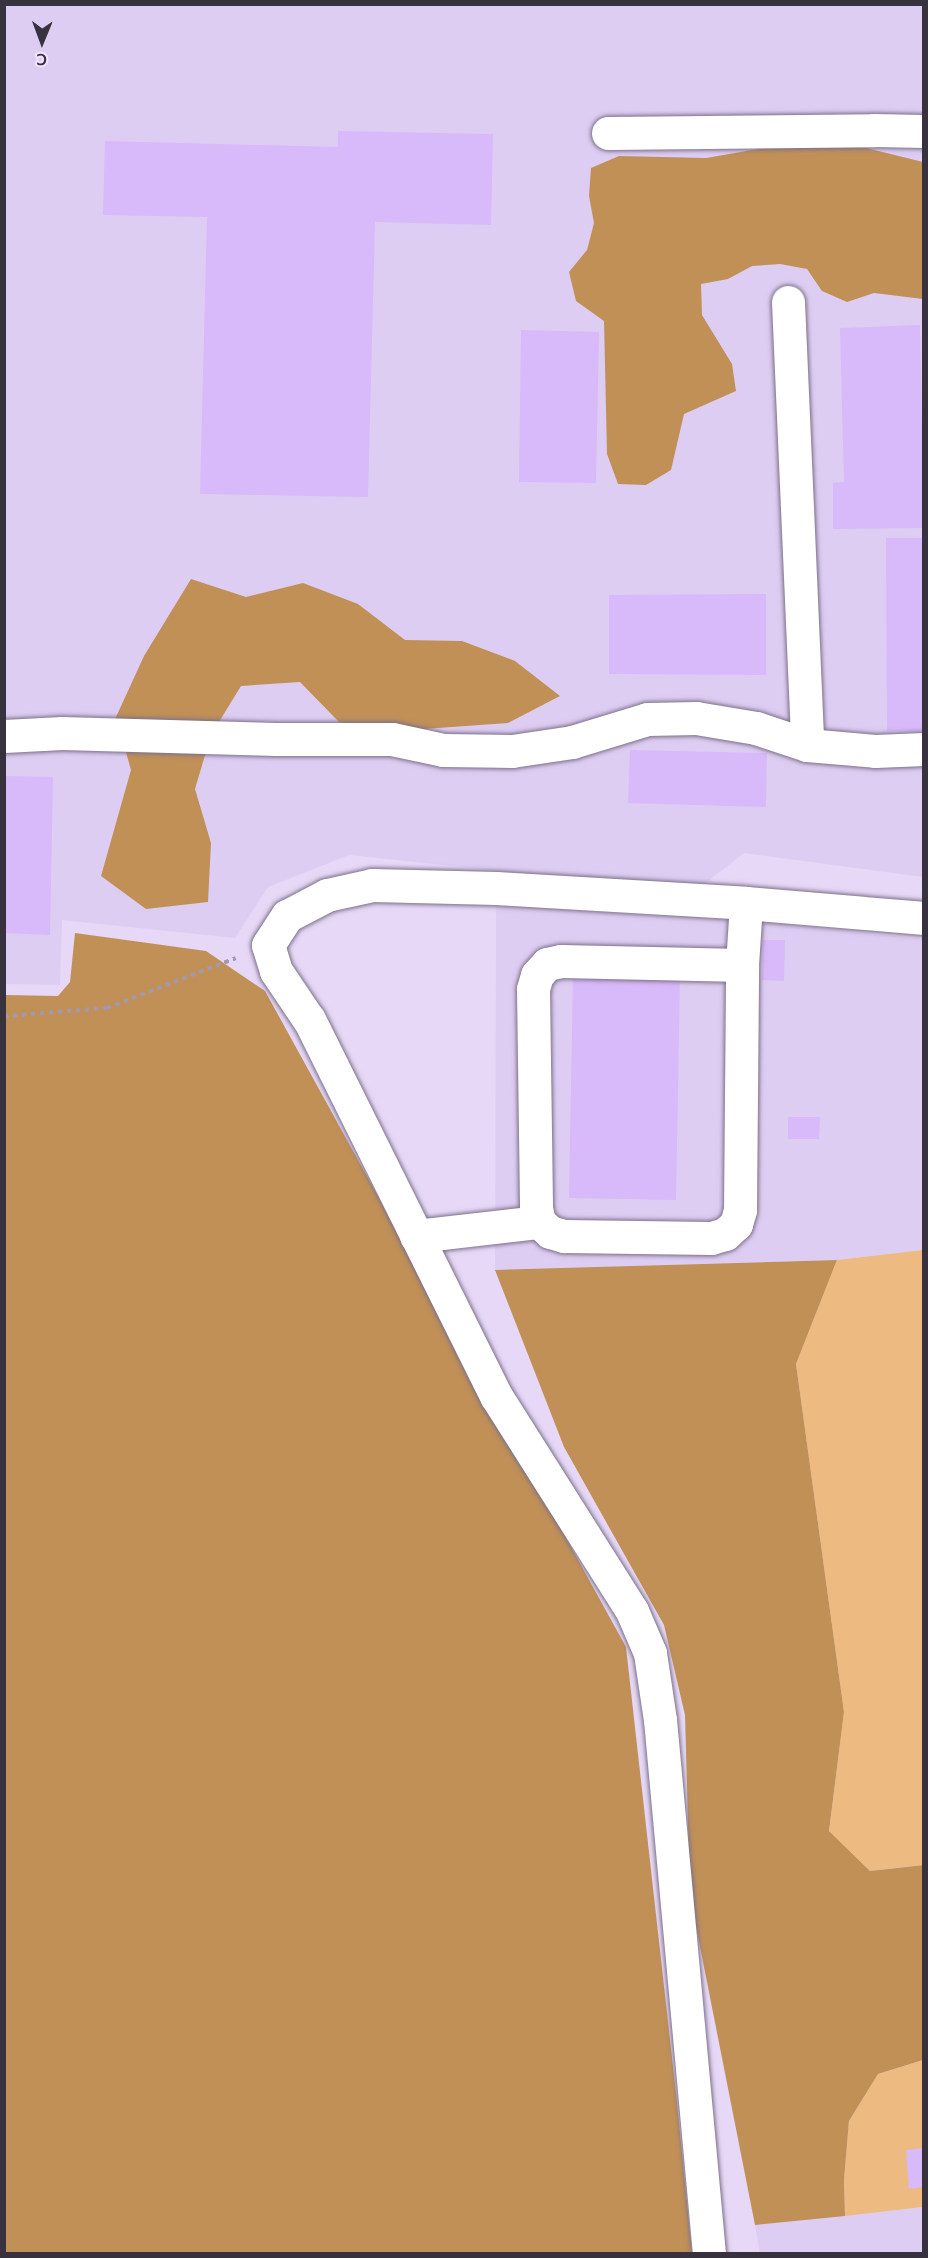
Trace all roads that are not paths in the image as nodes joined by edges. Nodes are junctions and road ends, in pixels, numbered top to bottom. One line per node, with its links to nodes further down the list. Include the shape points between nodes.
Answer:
1 (924, 131): 2 (lane)
2 (608, 133)
3 (788, 302): 5 (lane)
4 (4, 736): 5 (lane, via 62,733 393,739 443,750 512,751 572,742 647,718 696,718 756,728)
5 (807, 745): 6 (lane, via 875,751)
6 (924, 749)
7 (746, 903): 8 (lane); 9 (lane); 11 (lane, via 372,885 327,895 287,916 268,945 276,971 309,1020)
8 (924, 918)
9 (742, 965): 10 (lane, via 561,961 547,964 537,975 533,989); 10 (lane, via 740,1210 736,1224 725,1234 711,1238 564,1236 550,1232)
10 (539, 1222): 11 (lane)
11 (416, 1236): 12 (lane, via 495,1396 632,1611 651,1653)
12 (710, 2253)

